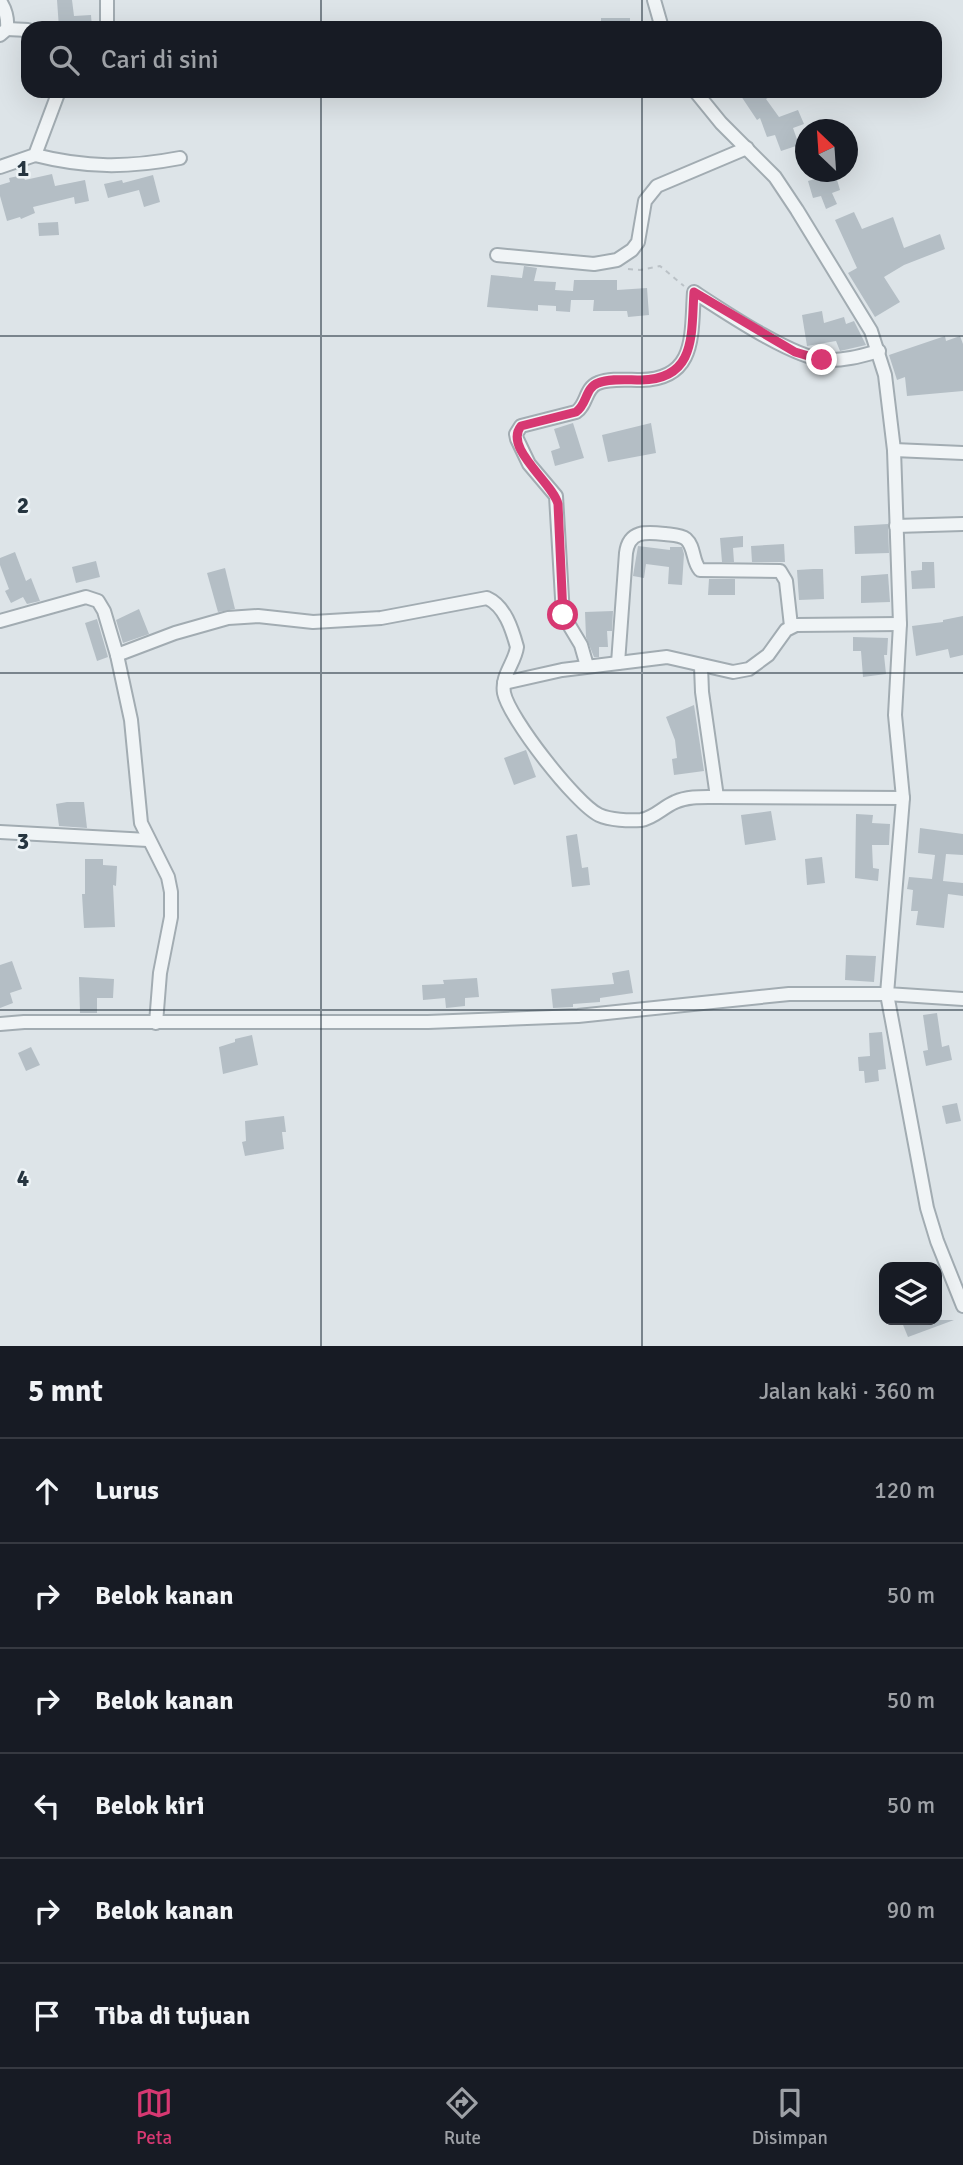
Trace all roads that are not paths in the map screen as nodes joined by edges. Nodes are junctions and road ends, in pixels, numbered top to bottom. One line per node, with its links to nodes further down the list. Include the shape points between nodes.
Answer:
1 (107, 0): 4 (street)
2 (654, 0): 5 (street)
3 (0, 1): 6 (street, via 6,9)
4 (107, 21)
5 (660, 21)
6 (4, 32)
7 (56, 98): 10 (street)
8 (701, 98): 9 (street)
9 (747, 148): 13 (street, via 657,186 645,201 638,242 617,260 594,264); 14 (street, via 775,177 797,210)
10 (35, 155): 11 (street, via 66,163 135,166); 12 (street)
11 (180, 158)
12 (0, 167)
13 (497, 255)
14 (879, 351): 15 (street); 24 (street, via 849,360 822,360 795,352 694,292 687,356 677,370 652,380 596,384 576,412 521,426 517,439 529,464 556,496 563,615 581,645)
15 (894, 450): 16 (street); 18 (street)
16 (963, 453)
17 (963, 524): 18 (street)
18 (896, 526): 20 (street)
19 (0, 621): 22 (street, via 92,598 102,606)
20 (900, 624): 21 (street); 28 (street, via 895,715)
21 (791, 626): 23 (street, via 786,581 780,570 700,570 683,537 638,533 626,553); 25 (street, via 768,655 749,669 733,672)
22 (117, 655): 26 (street, via 228,618 313,622 381,618 487,598 502,609 517,647); 30 (street, via 131,720 139,812)
23 (618, 663): 24 (street); 25 (street, via 667,657)
24 (587, 666): 26 (street)
25 (701, 666): 27 (street)
26 (504, 683): 27 (street, via 515,718 582,802 598,814 641,820 676,801)
27 (717, 797): 28 (street)
28 (902, 798): 31 (street)
29 (0, 832): 30 (street)
30 (148, 840): 33 (street, via 168,877 172,902)
31 (887, 994): 32 (street); 33 (street, via 789,994 578,1016 428,1023); 35 (street, via 927,1208)
32 (963, 999)
33 (156, 1023): 34 (street)
34 (0, 1024)
35 (963, 1306)

